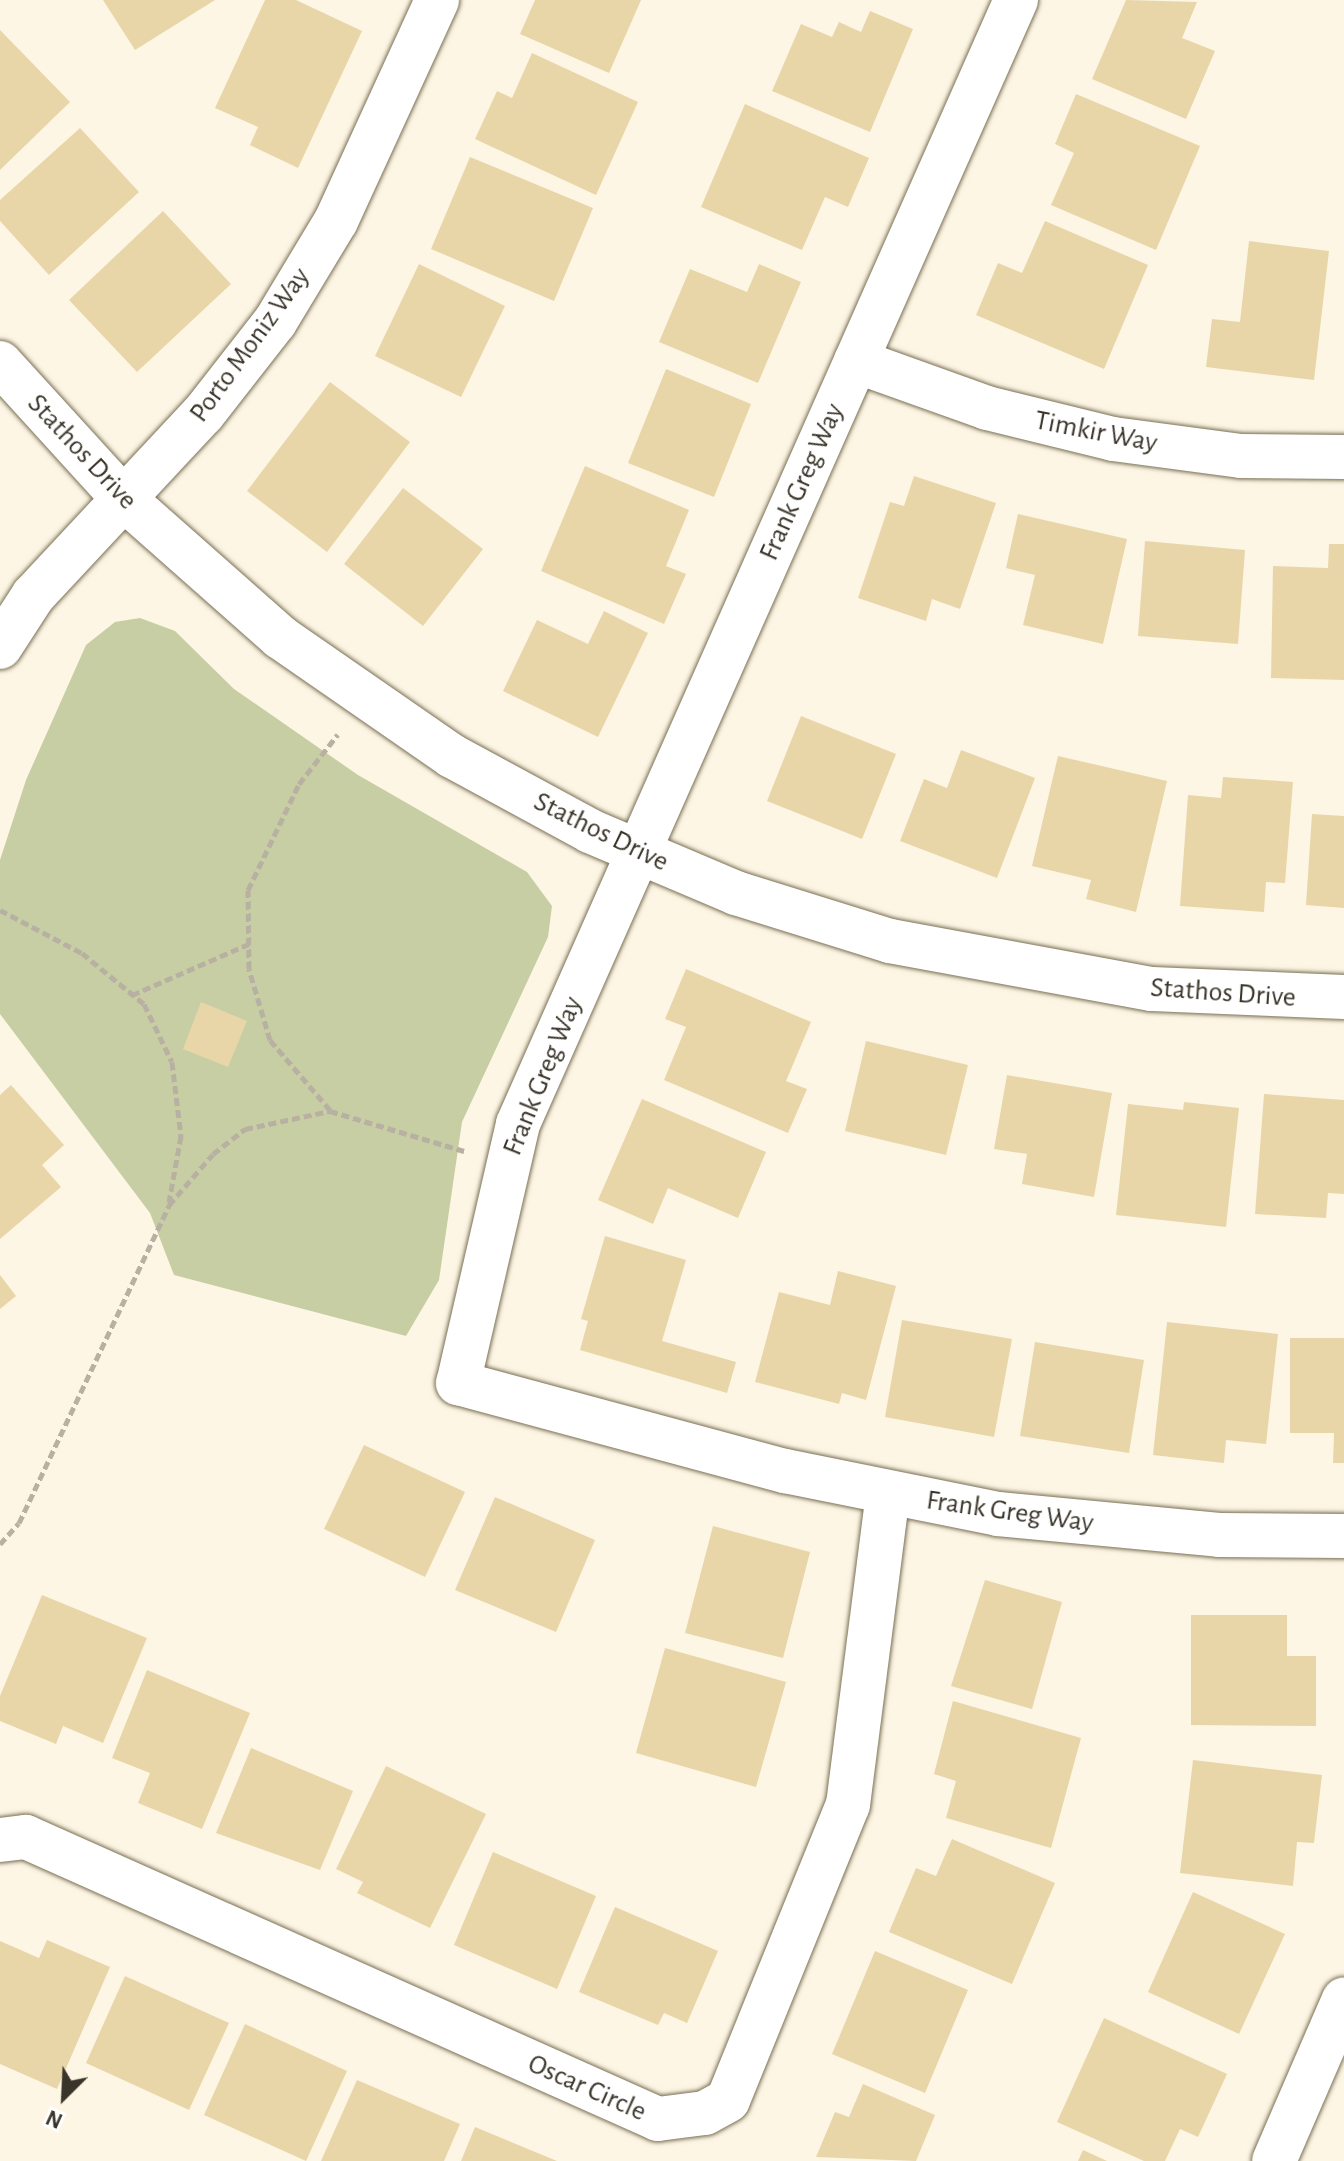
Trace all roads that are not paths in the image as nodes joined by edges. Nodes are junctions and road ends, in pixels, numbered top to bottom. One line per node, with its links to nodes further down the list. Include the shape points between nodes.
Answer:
1 (437, 0): 6 (street, Porto Moniz Way, via 336,221 275,322 203,414)
2 (1016, 0): 3 (street, Frank Greg Way)
3 (856, 361): 5 (street, Timkir Way, via 987,408 1113,439 1241,456); 8 (street, Frank Greg Way)
4 (0, 363): 6 (street, Stathos Drive)
5 (1344, 457)
6 (123, 498): 7 (street, Porto Moniz Way, via 33,596); 8 (street, Stathos Drive, via 199,570 364,699 452,756)
7 (0, 647)
8 (638, 852): 9 (street, Stathos Drive, via 890,941 1046,975 1152,989); 10 (street, Frank Greg Way, via 508,1162 458,1383)
9 (1344, 997)
10 (888, 1494): 11 (street, Frank Greg Way, via 1108,1527); 12 (street, Oscar Circle, via 848,1805 728,2100 705,2113 658,2119 26,1837)
11 (1344, 1536)
12 (0, 1840)
13 (1344, 1999): 14 (street)
14 (1274, 2161)

